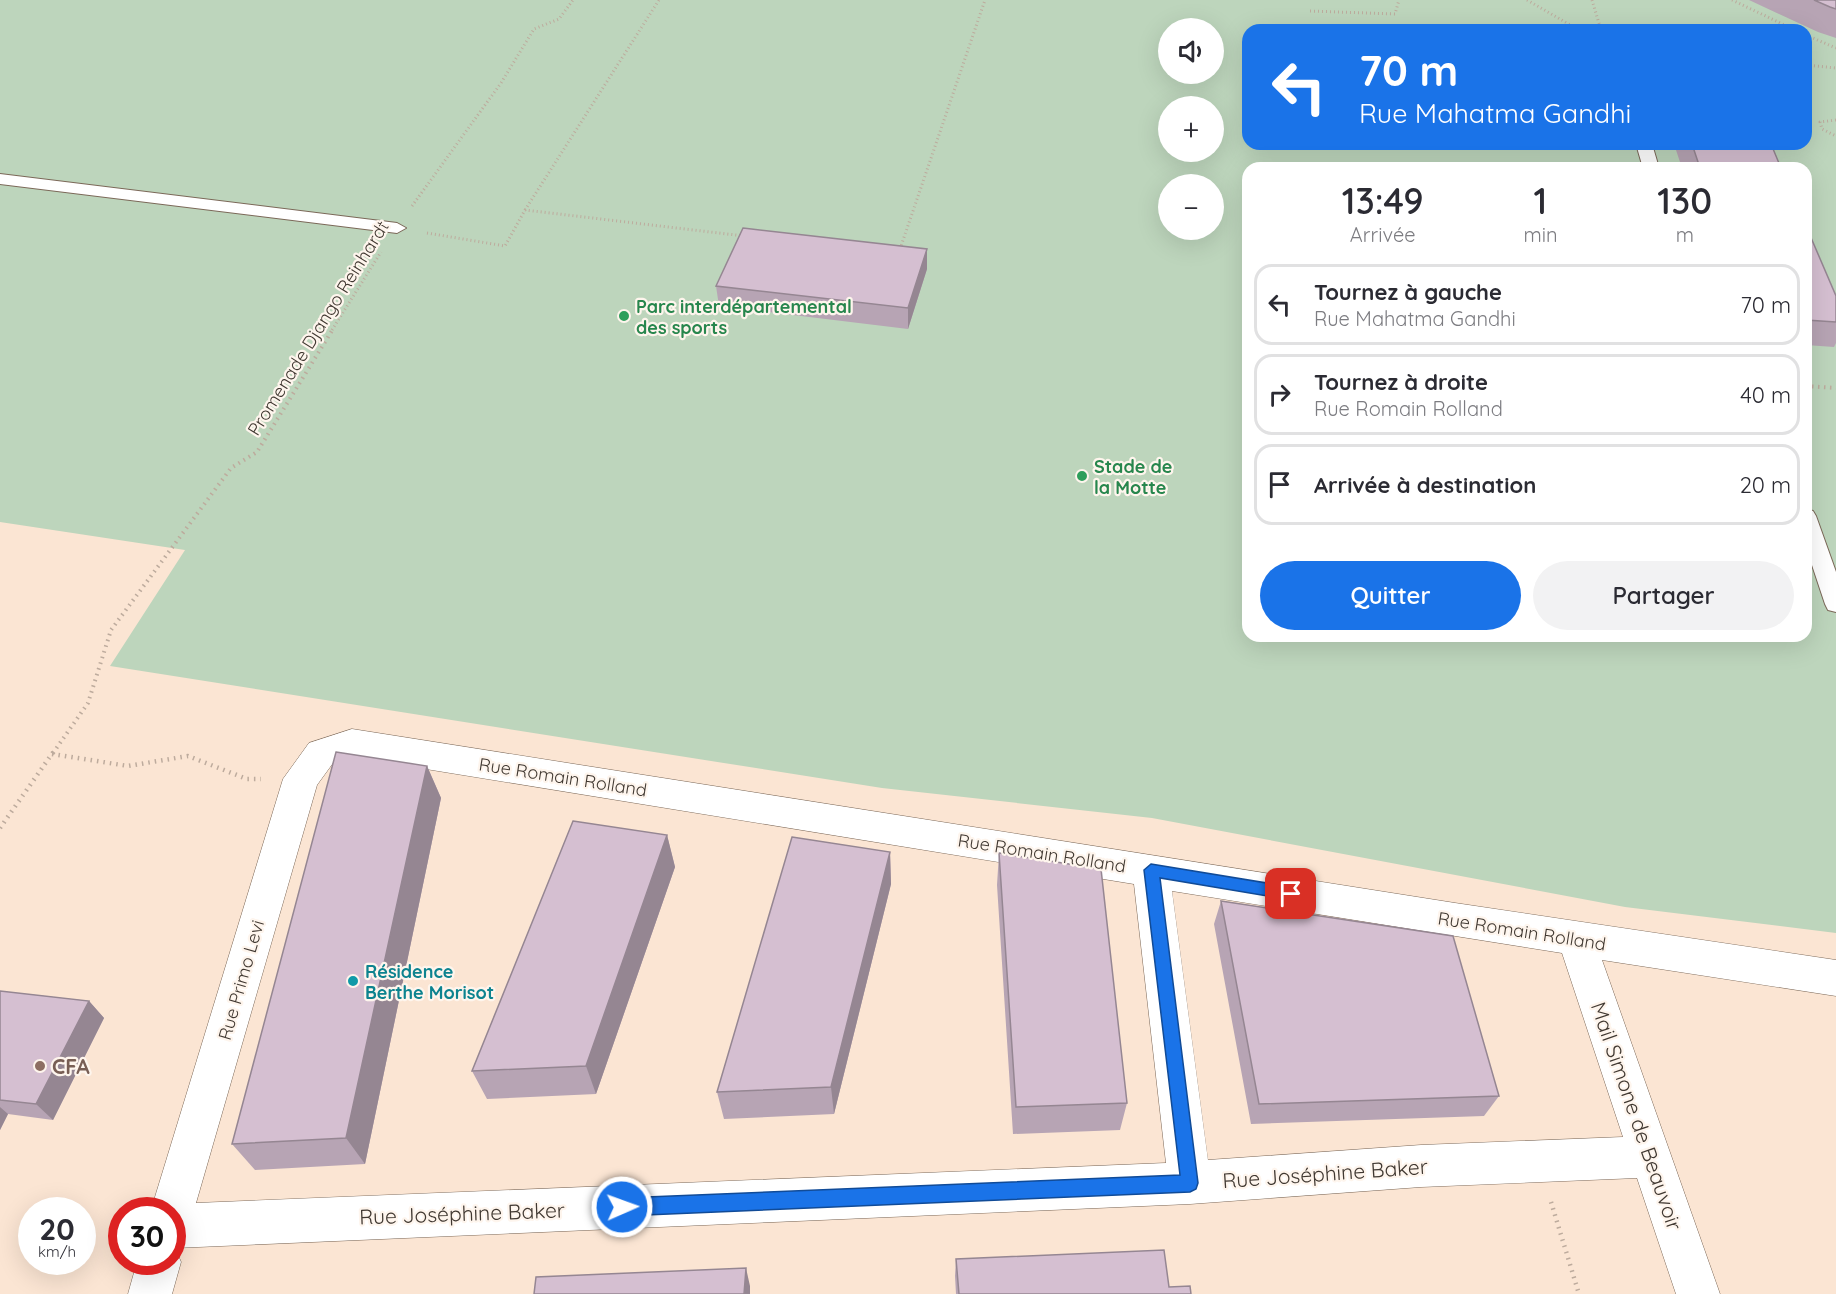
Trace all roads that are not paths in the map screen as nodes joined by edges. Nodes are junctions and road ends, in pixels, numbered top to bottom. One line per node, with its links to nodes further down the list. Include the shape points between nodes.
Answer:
1 (0, 179): 2 (lane)
2 (397, 228)
3 (1812, 534): 4 (lane)
4 (1836, 604)
5 (311, 766): 6 (street, Rue Romain Rolland, via 352,743); 11 (street, Rue Primo Levi)
6 (1151, 870): 7 (street, Rue Romain Rolland); 10 (street)
7 (1576, 939): 8 (street, Rue Romain Rolland); 9 (street, Mail Simone de Beauvoir)
8 (1836, 978)
9 (1651, 1157): 10 (street, Rue Joséphine Baker, via 1421,1166); 15 (street, Mail Simone de Beauvoir)
10 (1190, 1183): 12 (street, Rue Joséphine Baker)
11 (177, 1197)
12 (186, 1225)
13 (155, 1275): 14 (street)
14 (150, 1294)
15 (1698, 1294)

